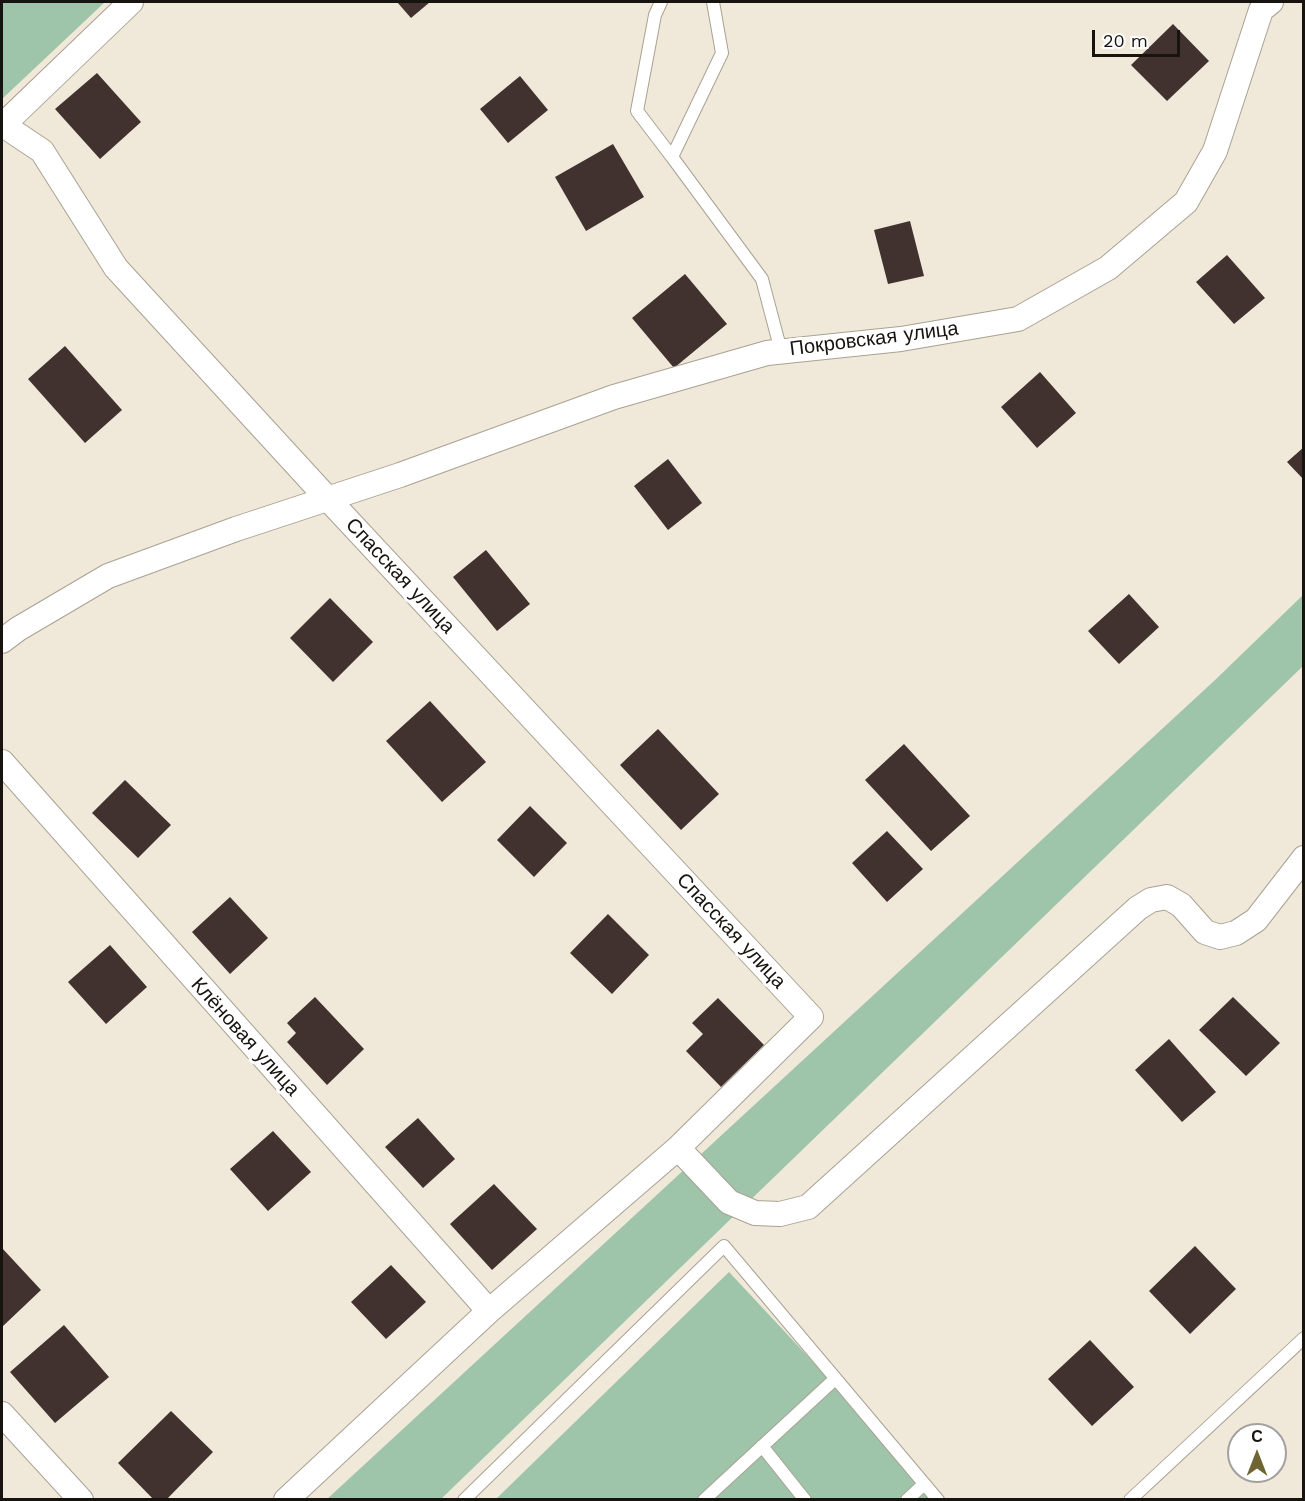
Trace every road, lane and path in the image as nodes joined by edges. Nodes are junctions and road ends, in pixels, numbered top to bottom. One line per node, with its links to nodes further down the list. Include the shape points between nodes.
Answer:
1 (131, 2): 7 (street, Спасская улица, via 3,125 42,151 116,268)
2 (661, 2): 5 (lane, via 655,15 637,111)
3 (713, 2): 5 (lane, via 722,52)
4 (1271, 2): 6 (street, Покровская улица, via 1261,10 1215,151 1186,202 1108,268 1018,319 901,339)
5 (672, 157): 6 (lane, via 762,279)
6 (781, 351): 7 (street, Покровская улица, via 614,397)
7 (328, 499): 8 (street, Покровская улица, via 108,576); 11 (street, Спасская улица, via 811,1017)
8 (2, 641)
9 (2, 762): 12 (street, Клёновая улица)
10 (1304, 858): 11 (street, via 1256,920 1236,933 1220,937 1205,932 1181,905 1167,897 1138,908 808,1207 780,1214 755,1213 729,1202)
11 (678, 1148): 12 (street)
12 (489, 1311): 19 (street)
13 (1304, 1338): 25 (lane)
14 (835, 1379): 16 (lane); 17 (lane); 20 (lane, via 724,1246)
15 (2, 1414): 18 (street)
16 (762, 1446): 21 (lane); 22 (lane)
17 (923, 1485): 23 (lane); 24 (lane)
18 (81, 1500)
19 (286, 1500)
20 (464, 1500)
21 (704, 1500)
22 (806, 1500)
23 (907, 1500)
24 (938, 1500)
25 (1130, 1500)

